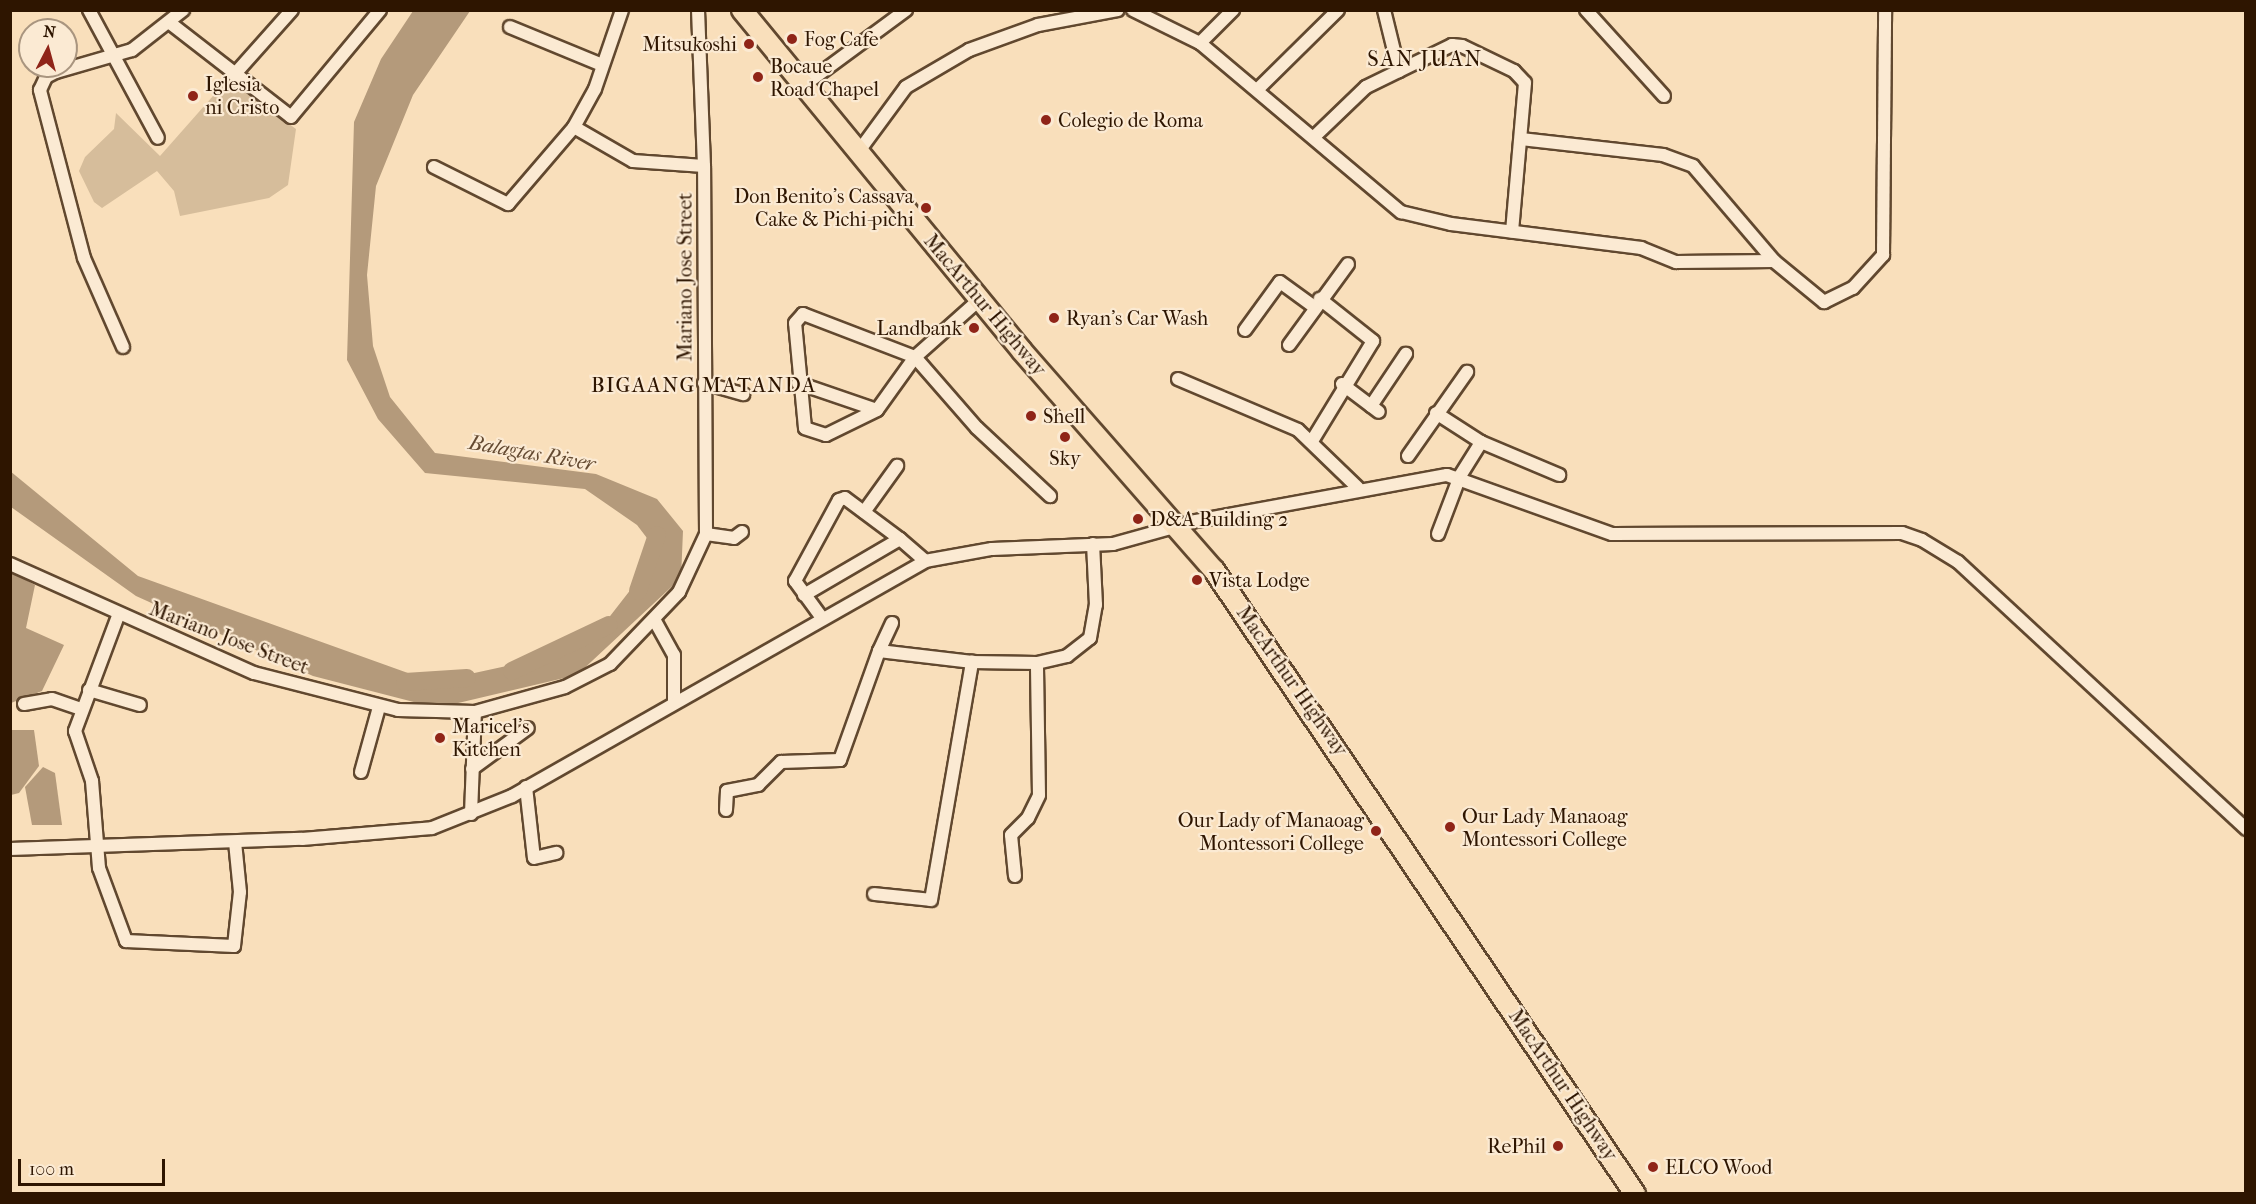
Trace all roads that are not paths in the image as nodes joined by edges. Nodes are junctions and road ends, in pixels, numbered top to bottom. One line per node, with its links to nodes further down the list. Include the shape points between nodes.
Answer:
1 (89, 10): 19 (street)
2 (183, 10): 16 (street)
3 (292, 10): 22 (street)
4 (380, 10): 22 (street, via 295,115 286,116)
5 (622, 10): 20 (street)
6 (698, 10): 31 (street, Mariano Jose Street)
7 (742, 10): 23 (highway, MacArthur Highway)
8 (906, 10): 23 (street)
9 (1118, 10): 30 (street, via 1038,25 969,50 906,87)
10 (1133, 10): 18 (street)
11 (1233, 10): 18 (street)
12 (1338, 10): 24 (street)
13 (1384, 10): 21 (street)
14 (1586, 10): 25 (street)
15 (1885, 10): 34 (street, via 1883,255 1853,288 1824,302)
16 (170, 23): 19 (street); 22 (street)
17 (510, 27): 20 (street)
18 (1200, 43): 24 (street)
19 (115, 56): 28 (street); 40 (street, via 56,72 46,77 40,90 84,258)
20 (602, 65): 26 (street)
21 (1399, 71): 27 (street, via 1353,96); 29 (street, via 1452,45 1514,71 1526,91)
22 (234, 75)
23 (803, 86): 30 (highway, MacArthur Highway)
24 (1259, 87): 27 (street)
25 (1664, 96)
26 (574, 127): 31 (street, via 633,160); 32 (street, via 508,204)
27 (1314, 137): 33 (street, via 1401,212)
28 (158, 138)
29 (1521, 139): 33 (street); 34 (street, via 1663,155 1693,166)
30 (860, 151): 36 (highway, MacArthur Highway)
31 (704, 166): 45 (street, Mariano Jose Street)
32 (434, 167)
33 (1512, 231): 34 (street, via 1641,248 1676,262)
34 (1774, 261)
35 (1348, 264): 37 (street)
36 (979, 300): 42 (street); 60 (highway, MacArthur Highway)
37 (1316, 303): 38 (street, via 1280,282); 39 (street); 47 (street, via 1373,341)
38 (1245, 330)
39 (1289, 345)
40 (123, 347)
41 (1406, 354): 47 (street, via 1375,409)
42 (915, 357): 46 (street, via 799,315); 49 (street); 58 (street, via 971,421)
43 (1467, 372): 50 (street)
44 (1178, 379): 51 (street, via 1283,422)
45 (704, 383): 48 (street); 62 (street, Mariano Jose Street, via 710,501)
46 (798, 383): 49 (street); 49 (street, via 804,428 814,435 836,431)
47 (1342, 384): 51 (street)
48 (743, 394)
49 (877, 410)
50 (1436, 413): 52 (street); 53 (street)
51 (1312, 441): 57 (street)
52 (1481, 442): 55 (street); 56 (street)
53 (1408, 456)
54 (897, 466): 59 (street)
55 (1559, 475)
56 (1460, 476): 57 (street); 63 (street); 89 (street, via 1565,520 1612,534 1902,533 1922,540 1958,562)
57 (1358, 488): 60 (street)
58 (1050, 496)
59 (864, 512): 64 (street); 68 (street, via 845,498 839,500 795,581)
60 (1179, 525): 65 (street); 96 (highway, MacArthur Highway, via 1353,770)
61 (742, 532): 62 (street, via 734,538)
62 (706, 534): 71 (street, Mariano Jose Street, via 684,585)
63 (1438, 534)
64 (900, 539): 66 (street); 68 (street)
65 (1093, 544): 66 (street, via 992,549); 75 (street, via 1094,632 1067,656)
66 (925, 561): 70 (street)
67 (10, 564): 69 (street, Mariano Jose Street)
68 (804, 595): 70 (street)
69 (118, 616): 76 (street); 80 (street, Mariano Jose Street, via 254,673)
70 (822, 618): 77 (street)
71 (655, 621): 77 (street, via 674,656); 82 (street, Mariano Jose Street, via 610,664 580,682)
72 (892, 623): 73 (street)
73 (879, 651): 74 (street); 87 (street, via 840,760 781,762 758,785 727,791)
74 (972, 662): 75 (street); 95 (street, via 932,900)
75 (1037, 663): 94 (street, via 1039,795 1028,818 1011,835)
76 (89, 690): 79 (street); 81 (street)
77 (674, 703): 86 (street)
78 (24, 704): 81 (street, via 44,698)
79 (140, 705)
80 (379, 707): 82 (street, Mariano Jose Street, via 438,714); 85 (street)
81 (81, 709): 91 (street, via 75,731 92,781)
82 (475, 712): 84 (street)
83 (528, 728): 84 (street)
84 (472, 769): 88 (street)
85 (361, 772)
86 (526, 786): 88 (street); 93 (street, via 534,858)
87 (726, 810)
88 (471, 814): 90 (street, via 405,832)
89 (2246, 829)
90 (235, 842): 91 (street); 91 (street, via 240,910 237,941 229,948 130,945)
91 (96, 847): 92 (street)
92 (10, 849)
93 (556, 853)
94 (1015, 876)
95 (874, 894)
96 (1635, 1194)

